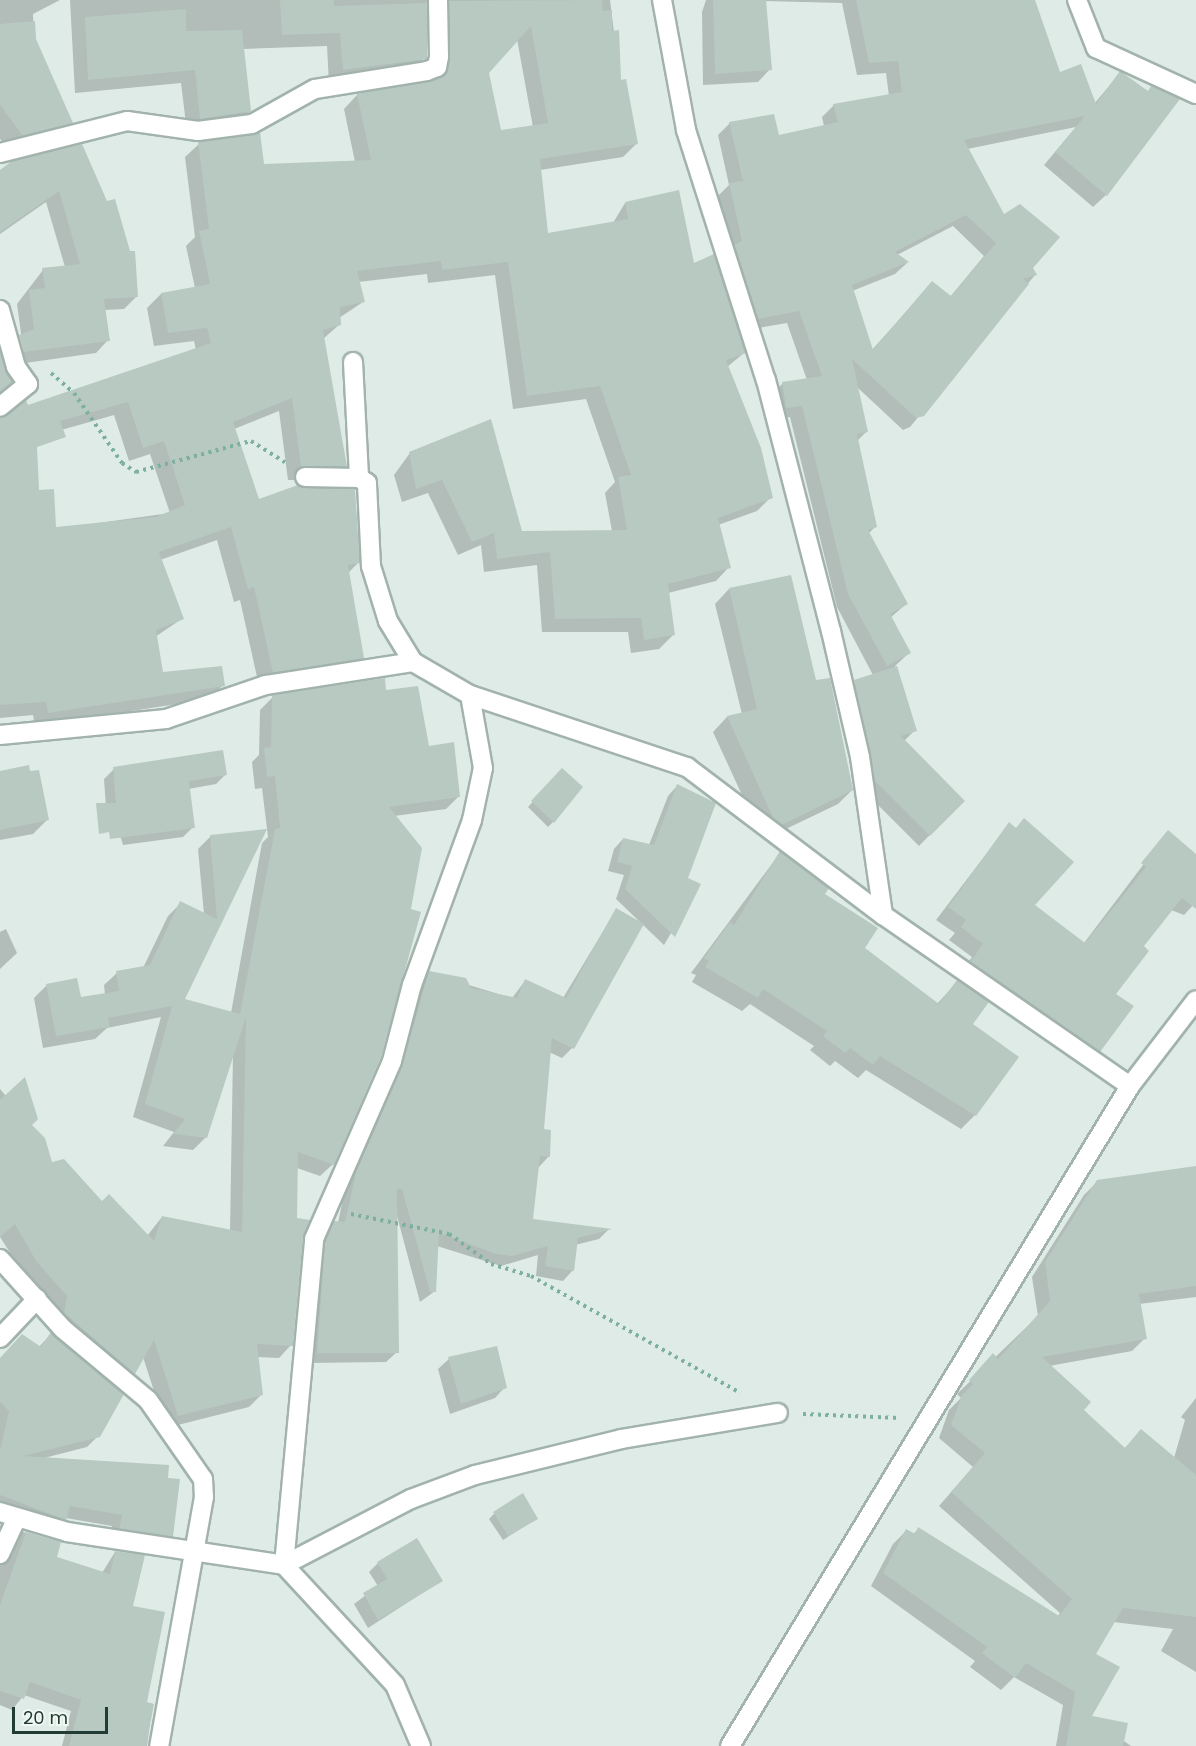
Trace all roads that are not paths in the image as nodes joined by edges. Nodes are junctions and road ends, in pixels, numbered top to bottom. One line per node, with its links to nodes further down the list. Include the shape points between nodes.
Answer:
1 (438, 0): 5 (street, via 439,57 437,67 428,71 315,89 252,124 198,131 127,121)
2 (662, 0): 14 (street, via 686,130 766,380 831,631 860,757)
3 (1077, 0): 4 (street, via 1095,48)
4 (1196, 94)
5 (0, 153)
6 (0, 310): 8 (street, via 16,367 27,384)
7 (353, 362): 10 (street)
8 (0, 407)
9 (305, 477): 10 (street)
10 (359, 478): 11 (street, via 371,494 371,566 378,595)
11 (413, 662): 12 (street); 13 (street, via 266,685 166,719)
12 (470, 695): 14 (street, via 687,767); 24 (street, via 483,768 472,820 412,985 392,1061 314,1239)
13 (0, 735)
14 (884, 915): 16 (street)
15 (1196, 1000): 16 (street)
16 (1130, 1086): 27 (street)
17 (0, 1259): 18 (street)
18 (37, 1299): 19 (street); 22 (street, via 148,1400 190,1453 204,1497)
19 (0, 1338)
20 (778, 1413): 24 (street, via 622,1439 475,1475 411,1499)
21 (8, 1515): 22 (street); 23 (street)
22 (191, 1552): 24 (street); 25 (street)
23 (0, 1554)
24 (284, 1566): 26 (street, via 395,1685)
25 (159, 1746)
26 (421, 1746)
27 (730, 1746)

